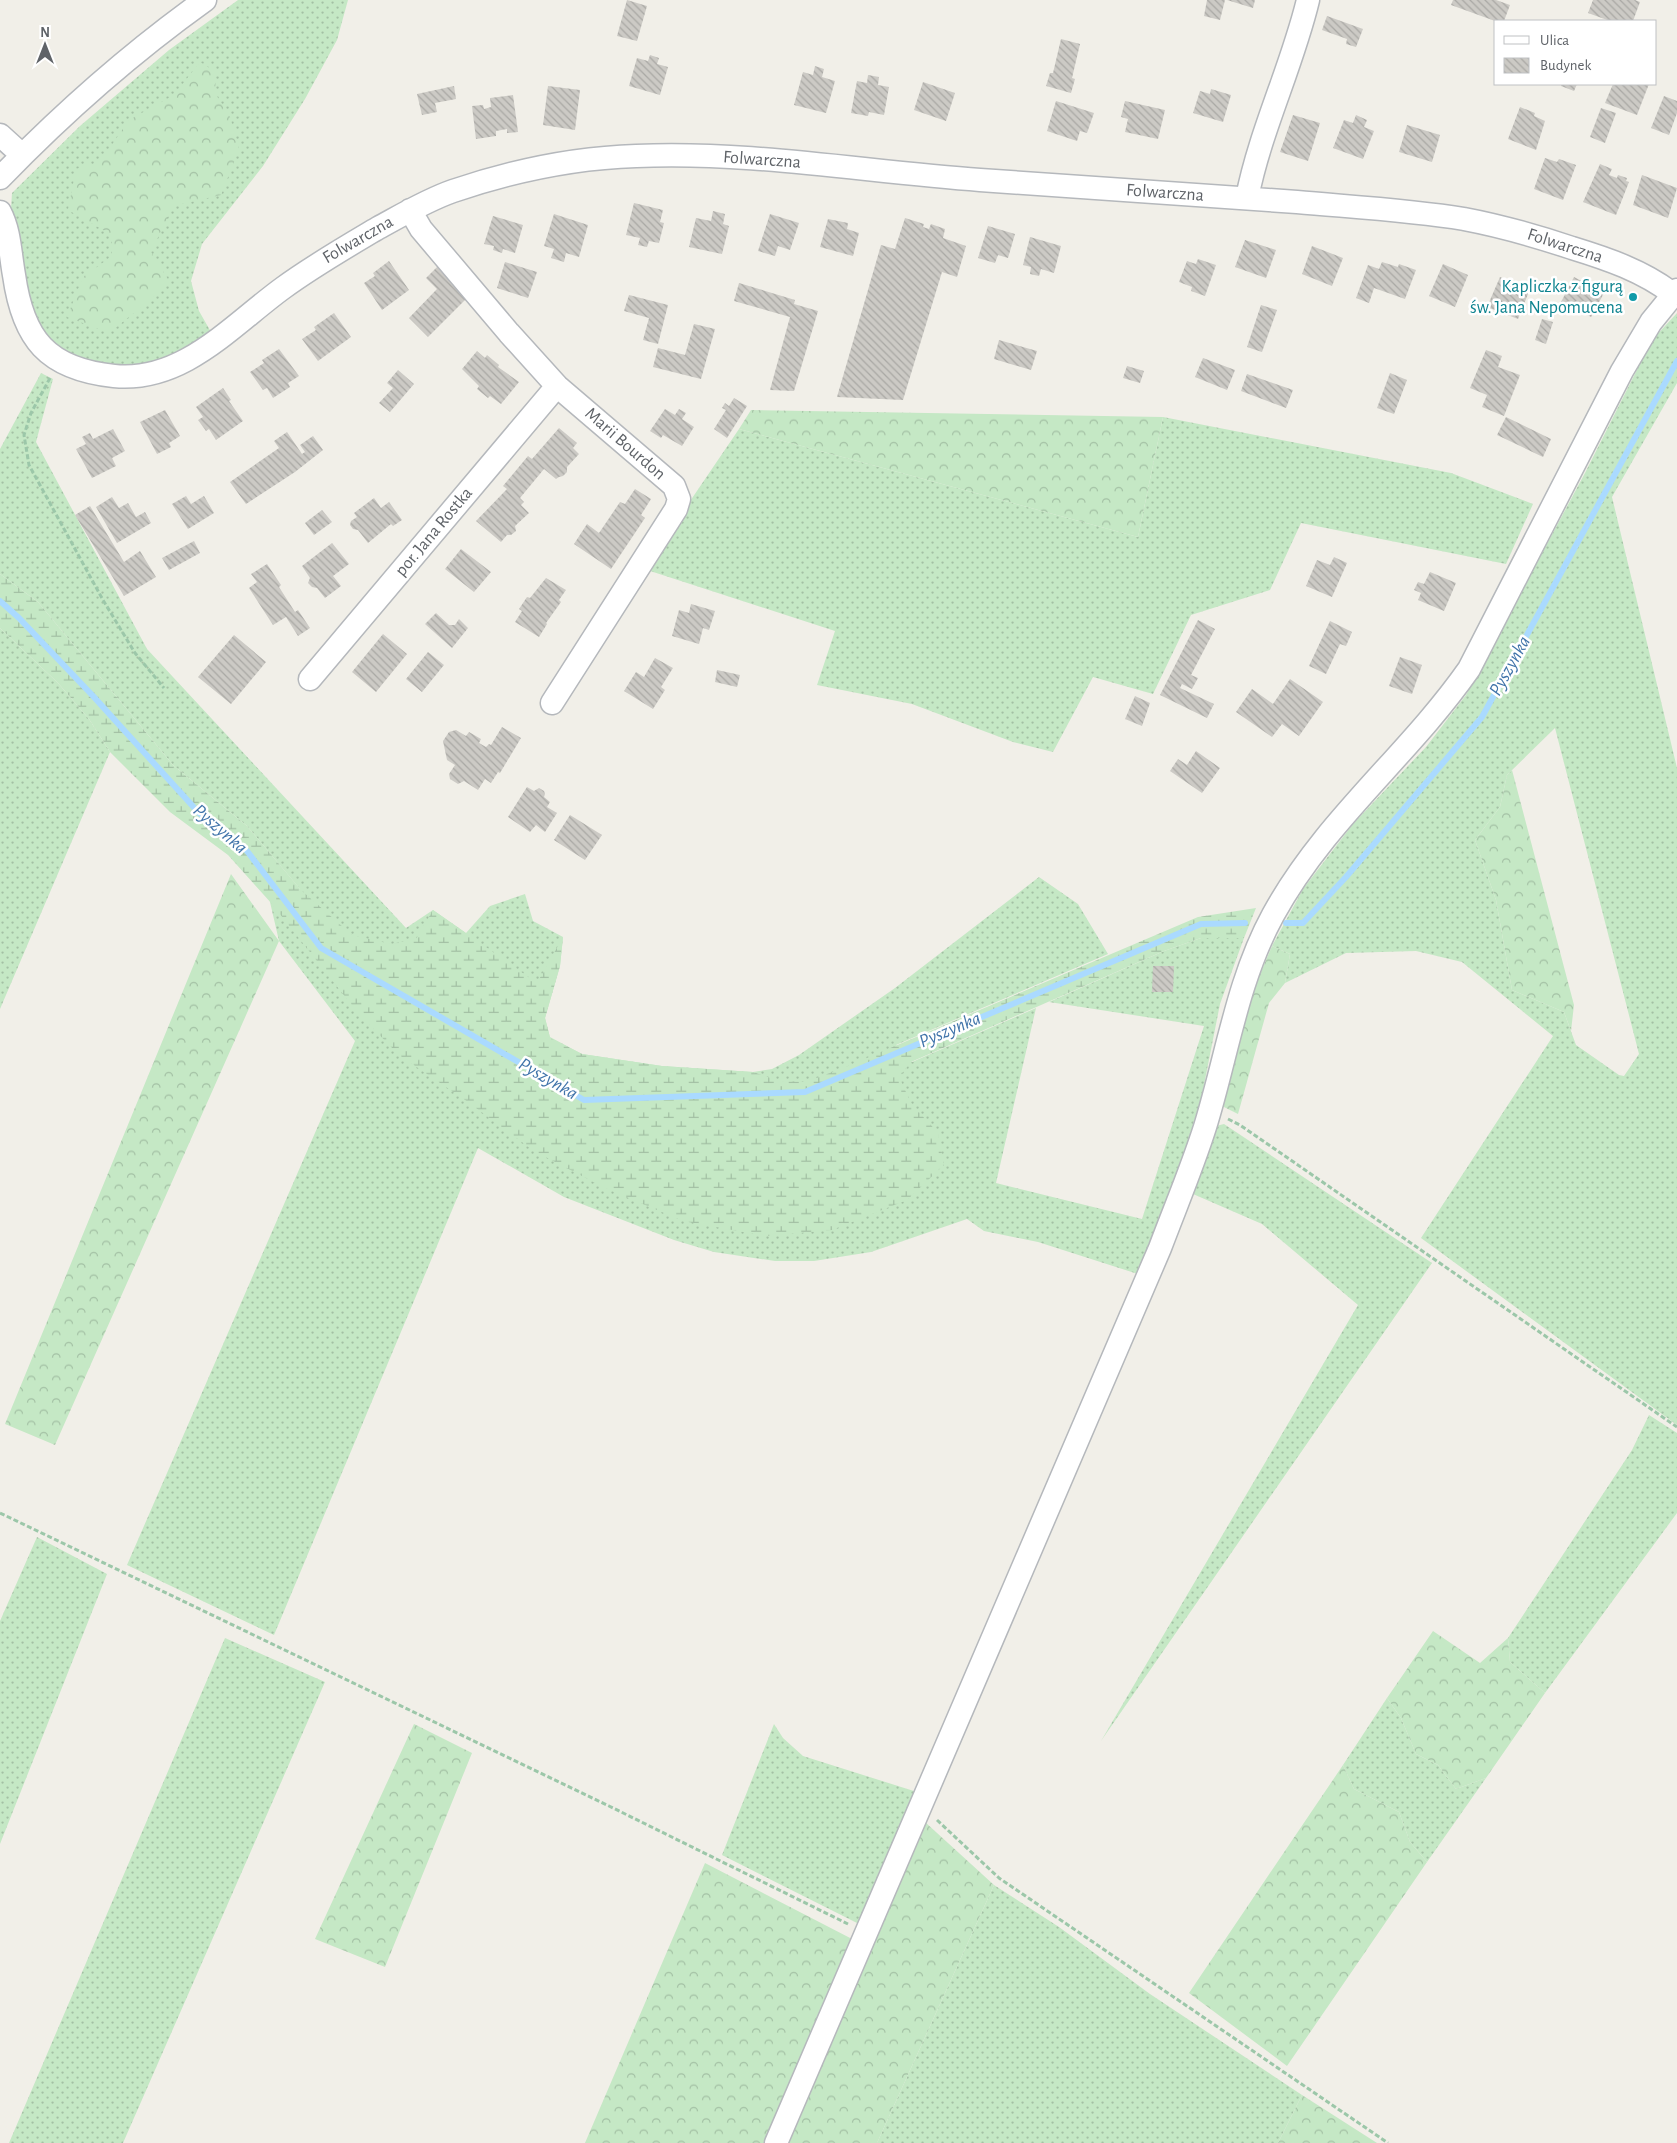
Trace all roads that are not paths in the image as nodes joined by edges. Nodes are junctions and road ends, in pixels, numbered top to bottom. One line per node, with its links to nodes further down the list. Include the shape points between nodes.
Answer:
1 (205, 0): 4 (street, via 148,42)
2 (1308, 0): 6 (street)
3 (0, 135): 4 (street)
4 (22, 155): 5 (street)
5 (0, 178)
6 (1247, 198): 7 (street, Folwarczna, via 974,180 792,162 637,156 554,164 507,175 448,193); 9 (street, Folwarczna, via 1402,211 1518,231 1608,259)
7 (410, 210): 8 (street, Folwarczna, via 322,260 235,327 180,364 157,373 134,376 113,376 59,361 30,333 14,281 7,227); 10 (street, Marii Bourdon, via 427,237)
8 (0, 212)
9 (1675, 292): 13 (street, via 1651,322 1622,371 1469,669 1445,704 1333,827 1273,915 1252,961 1210,1110 1160,1248)
10 (557, 386): 11 (street, por. Jana Rostka); 12 (street, Marii Bourdon, via 674,486 679,499 676,509)
11 (310, 679)
12 (552, 703)
13 (776, 2143)

